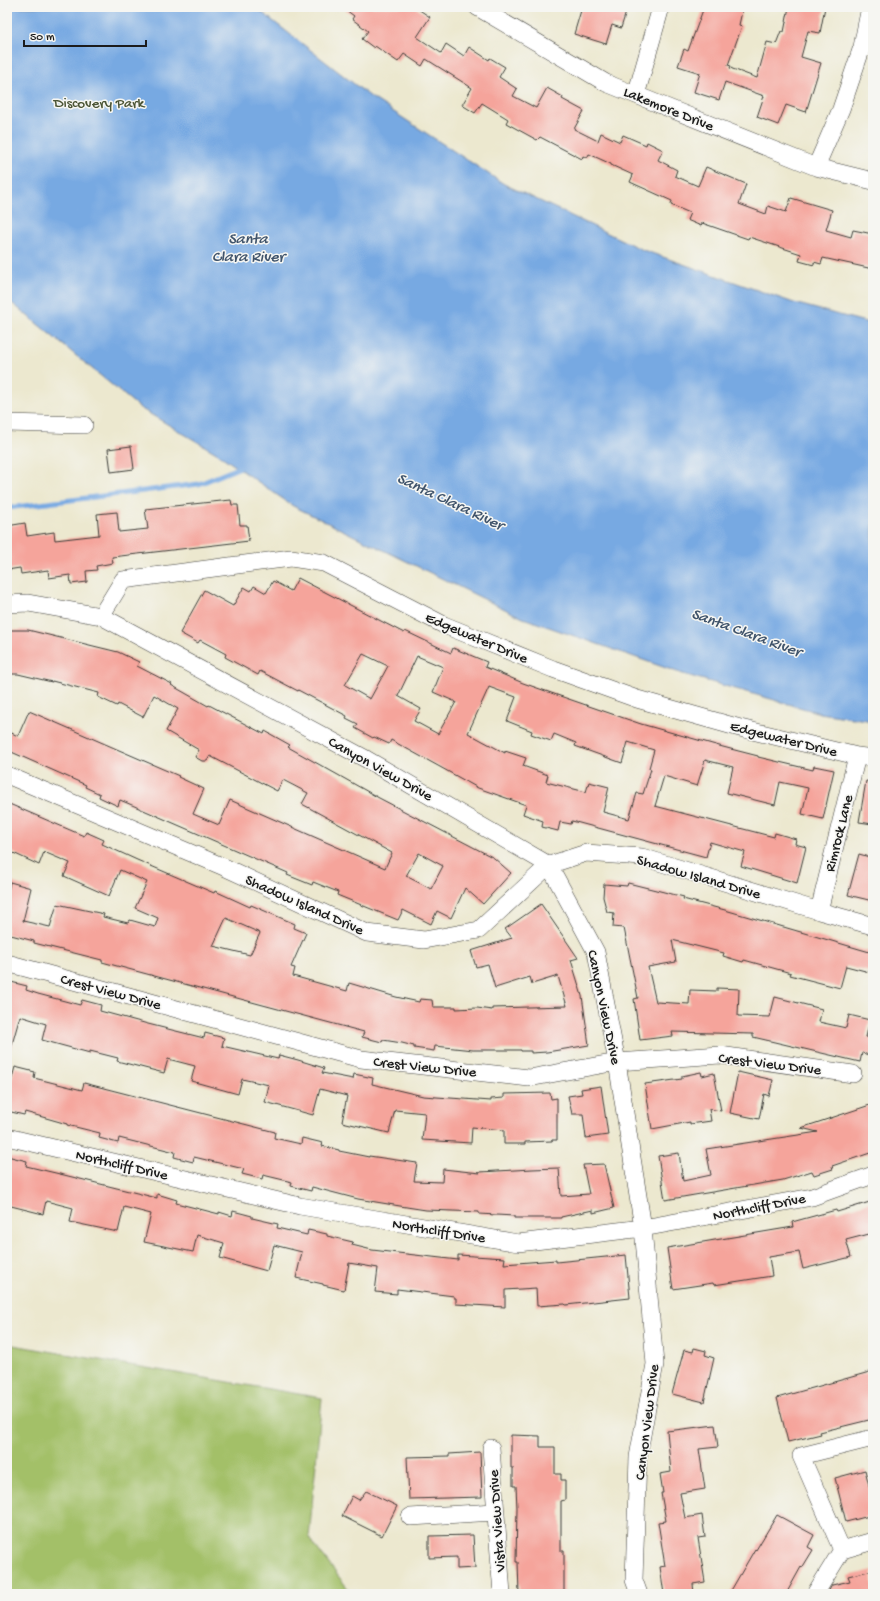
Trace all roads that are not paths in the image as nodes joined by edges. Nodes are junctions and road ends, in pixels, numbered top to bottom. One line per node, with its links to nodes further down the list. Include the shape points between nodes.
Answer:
1 (477, 7): 4 (street, Lakemore Drive, via 606,83)
2 (661, 7): 4 (street)
3 (870, 7): 5 (street, via 860,54 841,109)
4 (636, 95): 5 (street, Lakemore Drive)
5 (816, 167): 6 (street, Lakemore Drive)
6 (873, 181)
7 (7, 423): 8 (street)
8 (84, 425)
9 (7, 604): 10 (street, Canyon View Drive, via 28,603)
10 (101, 616): 11 (street, Edgewater Drive, via 123,580 291,558 324,563 444,625 553,669 637,699 740,728); 13 (street, Canyon View Drive, via 366,759)
11 (865, 757): 14 (street, Rimrock Lane)
12 (7, 775): 13 (street, Shadow Island Drive, via 224,867 367,933 424,940 479,930)
13 (549, 865): 14 (street, Shadow Island Drive, via 586,853 642,857); 17 (street, Canyon View Drive, via 596,952)
14 (819, 911): 15 (street, Shadow Island Drive)
15 (873, 926)
16 (7, 963): 17 (street, Crest View Drive, via 361,1059 530,1078)
17 (617, 1062): 18 (street, Crest View Drive, via 720,1055); 21 (street, Canyon View Drive)
18 (853, 1074)
19 (7, 1137): 21 (street, Northcliff Drive, via 300,1206 518,1243)
20 (873, 1175): 21 (street, Northcliff Drive, via 812,1197)
21 (643, 1228): 29 (street, Canyon View Drive, via 655,1364 638,1457 634,1580)
22 (873, 1438): 27 (street, via 801,1456)
23 (491, 1448): 24 (street, Vista View Drive)
24 (495, 1512): 25 (street); 28 (street, Vista View Drive)
25 (410, 1517)
26 (873, 1542): 27 (street)
27 (842, 1550): 30 (street)
28 (502, 1594)
29 (639, 1594)
30 (815, 1594)

